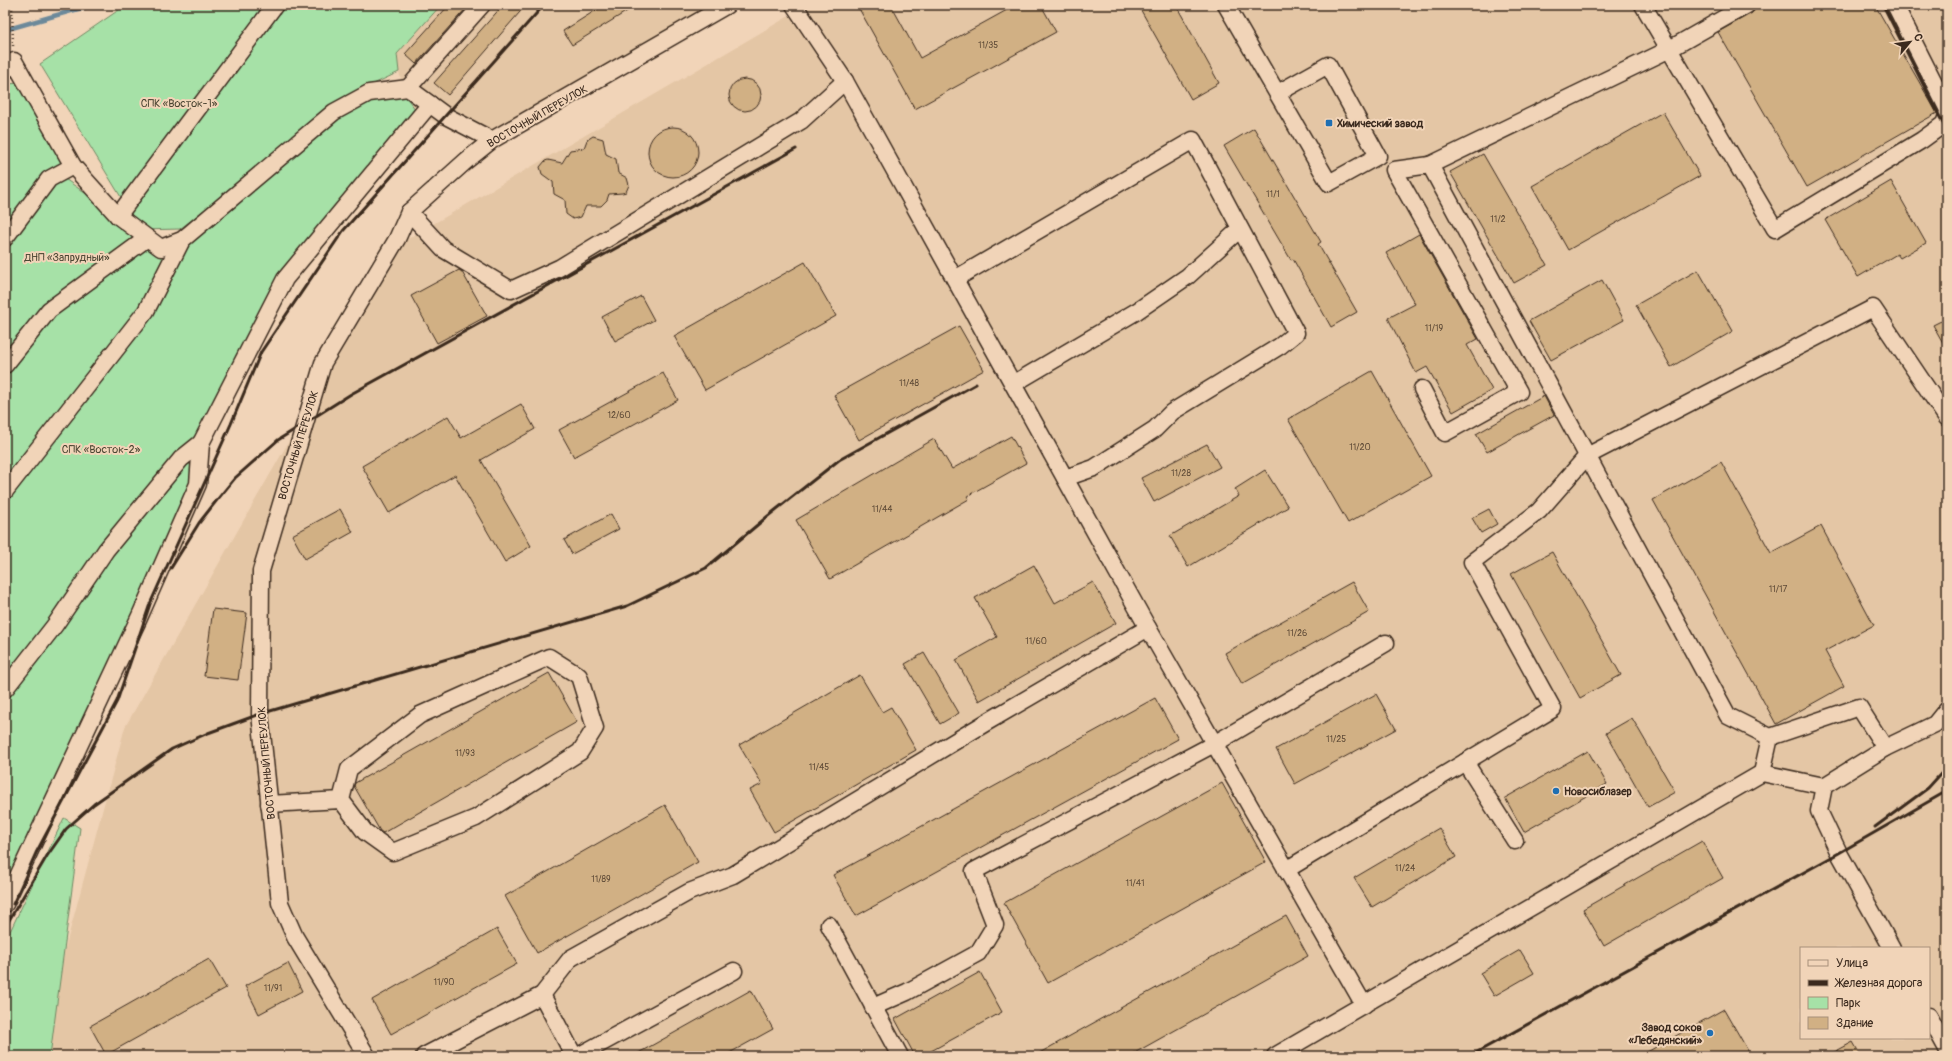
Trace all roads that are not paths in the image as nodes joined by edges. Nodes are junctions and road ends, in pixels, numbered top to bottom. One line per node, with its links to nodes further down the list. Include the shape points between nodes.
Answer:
1 (275, 5): 23 (street)
2 (482, 5): 12 (street)
3 (727, 5): 17 (street, ВОСТОЧНЫЙ ПЕРЕУЛОК)
4 (794, 5): 11 (street)
5 (1226, 5): 13 (street)
6 (1643, 5): 9 (street)
7 (1747, 5): 9 (street)
8 (1895, 5): 15 (street)
9 (1668, 50): 16 (street, via 1775,229 1922,140 1944,124); 19 (street)
10 (9, 66): 20 (street)
11 (845, 80): 22 (street, via 801,121 559,268 511,290 443,249); 28 (street)
12 (408, 88): 14 (street); 27 (street, via 369,93 334,112)
13 (1278, 92): 18 (street, via 1328,65); 18 (street, via 1329,184)
14 (430, 104): 17 (street, via 446,116); 33 (street, via 285,279)
15 (1947, 108)
16 (1947, 115)
17 (492, 140): 22 (street, ВОСТОЧНЫЙ ПЕРЕУЛОК)
18 (1378, 156): 21 (street)
19 (1430, 165): 21 (street); 34 (street)
20 (73, 166): 23 (street); 25 (street, via 49,179)
21 (1394, 170): 31 (street, via 1520,392 1445,433)
22 (409, 212): 48 (street, ВОСТОЧНЫЙ ПЕРЕУЛОК, via 397,239 324,363 261,571 260,714)
23 (118, 216): 26 (street)
24 (1240, 229): 28 (street, via 1193,140); 30 (street, via 1182,281 1137,311); 35 (street, via 1296,333 1280,346 1172,412 1155,429 1094,468)
25 (5, 238)
26 (146, 239): 27 (street, via 161,248); 29 (street, via 49,310)
27 (182, 240): 36 (street, via 146,311)
28 (955, 279): 30 (street)
29 (5, 365)
30 (1013, 384): 35 (street)
31 (1422, 389)
32 (1947, 418): 34 (street, via 1873,308)
33 (201, 443): 39 (street, via 181,459 106,550 55,626); 51 (street, via 198,484 139,618)
34 (1587, 456): 41 (street, via 1728,716); 44 (street, via 1539,511 1472,562 1554,709)
35 (1065, 478): 37 (street)
36 (5, 491)
37 (1148, 628): 42 (street); 55 (street, via 733,876 689,892 571,958)
38 (1386, 642): 42 (street)
39 (5, 689)
40 (1947, 709): 43 (street, via 1935,724)
41 (1770, 737): 43 (street, via 1859,708); 45 (street)
42 (1214, 744): 50 (street); 57 (street, via 974,871 994,925 978,953)
43 (1886, 748): 46 (street)
44 (1465, 762): 49 (street); 50 (street)
45 (1762, 773): 46 (street); 56 (street)
46 (1824, 786): 53 (street, via 1819,811 1839,853)
47 (341, 800): 47 (street, via 349,769 420,715 549,657 579,676 595,728 580,752 476,818 393,852 365,832); 48 (street)
48 (269, 804): 60 (street, ВОСТОЧНЫЙ ПЕРЕУЛОК, via 280,902 295,937)
49 (1515, 842)
50 (1286, 870): 56 (street)
51 (5, 904)
52 (829, 925): 57 (street)
53 (1891, 947)
54 (734, 971): 63 (street)
55 (542, 995): 61 (street); 62 (street)
56 (1364, 1005): 65 (street)
57 (874, 1007): 64 (street)
58 (1930, 1018): 59 (street)
59 (1947, 1049)
60 (367, 1056)
61 (424, 1056)
62 (574, 1056)
63 (578, 1056)
64 (900, 1056)
65 (1274, 1056)

